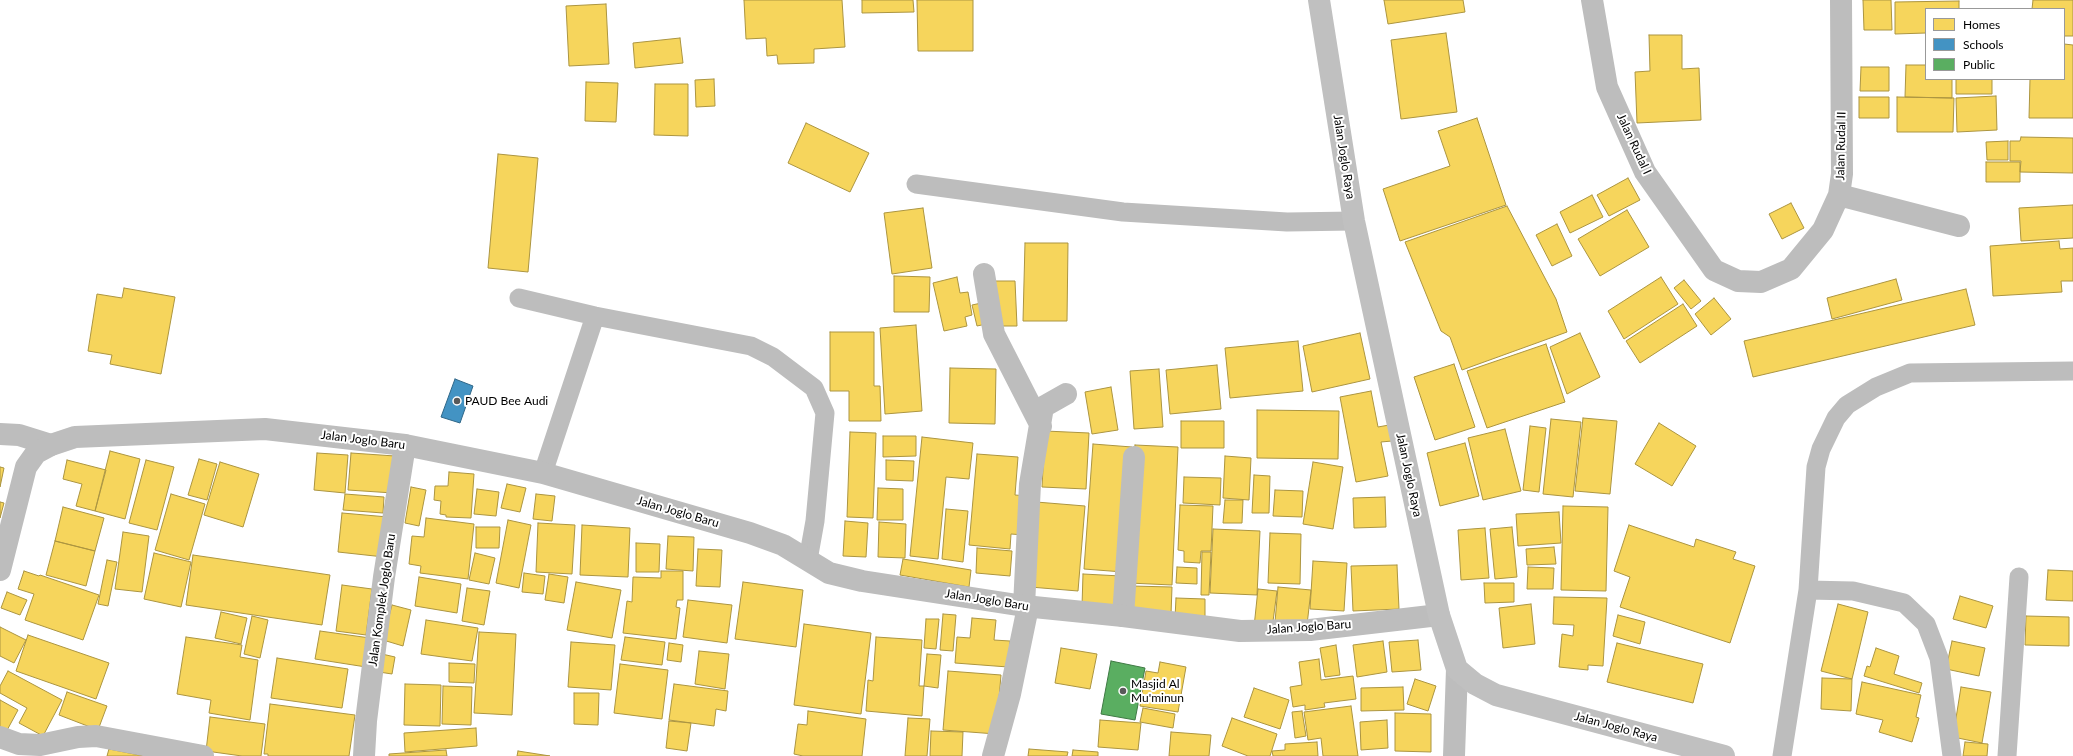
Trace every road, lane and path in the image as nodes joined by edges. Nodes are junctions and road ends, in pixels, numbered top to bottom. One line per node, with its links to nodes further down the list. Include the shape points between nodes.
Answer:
1 (1319, 0): 6 (main road, Jalan Joglo Raya)
2 (1592, 0): 9 (street, Jalan Rudal I, via 1607,87 1645,172 1714,270)
3 (1841, 0): 5 (street, Jalan Rudal II, via 1842,174)
4 (916, 184): 6 (lane, via 1123,212 1287,222)
5 (1838, 195): 7 (street); 9 (street, Jalan Rudal II, via 1823,230 1791,269 1761,282)
6 (1354, 222): 25 (main road, Jalan Joglo Raya)
7 (1959, 226)
8 (984, 274): 14 (street, via 994,334)
9 (1738, 281)
10 (519, 298): 11 (lane)
11 (595, 316): 19 (lane); 20 (lane, via 751,346 773,357 814,388 825,413 815,521)
12 (2073, 371): 23 (lane, via 1910,373 1876,387 1847,405 1836,418 1821,448 1816,466)
13 (1066, 394): 14 (street, via 1043,407)
14 (1040, 426): 24 (street, via 1030,484)
15 (0, 434): 16 (street, via 19,435)
16 (51, 445): 17 (street, Jalan Joglo Baru, via 75,437 266,429); 21 (street, Jalan Joglo Baru, via 36,453 26,467)
17 (405, 445): 19 (street, Jalan Joglo Baru); 30 (street, Jalan Komplek Joglo Baru, via 383,585)
18 (1134, 457): 26 (street)
19 (543, 473): 20 (street, Jalan Joglo Baru, via 750,533 783,545)
20 (808, 560): 24 (street, Jalan Joglo Baru, via 829,573 855,579)
21 (0, 570)
22 (2018, 577): 36 (lane)
23 (1808, 590): 34 (lane); 35 (lane, via 1853,591 1904,603 1926,624 1939,658)
24 (1026, 607): 26 (street, Jalan Joglo Baru); 31 (street, via 1010,694)
25 (1439, 615): 26 (street, Jalan Joglo Baru, via 1310,630 1240,631); 27 (main road, Jalan Joglo Raya)
26 (1123, 616)
27 (1457, 669): 32 (street); 33 (main road, Jalan Joglo Raya, via 1475,684 1496,695)
28 (0, 737): 29 (street, via 18,744 40,745 96,736)
29 (203, 756)
30 (364, 756)
31 (993, 756)
32 (1454, 756)
33 (1724, 756)
34 (1782, 756)
35 (1952, 756)
36 (2007, 756)

